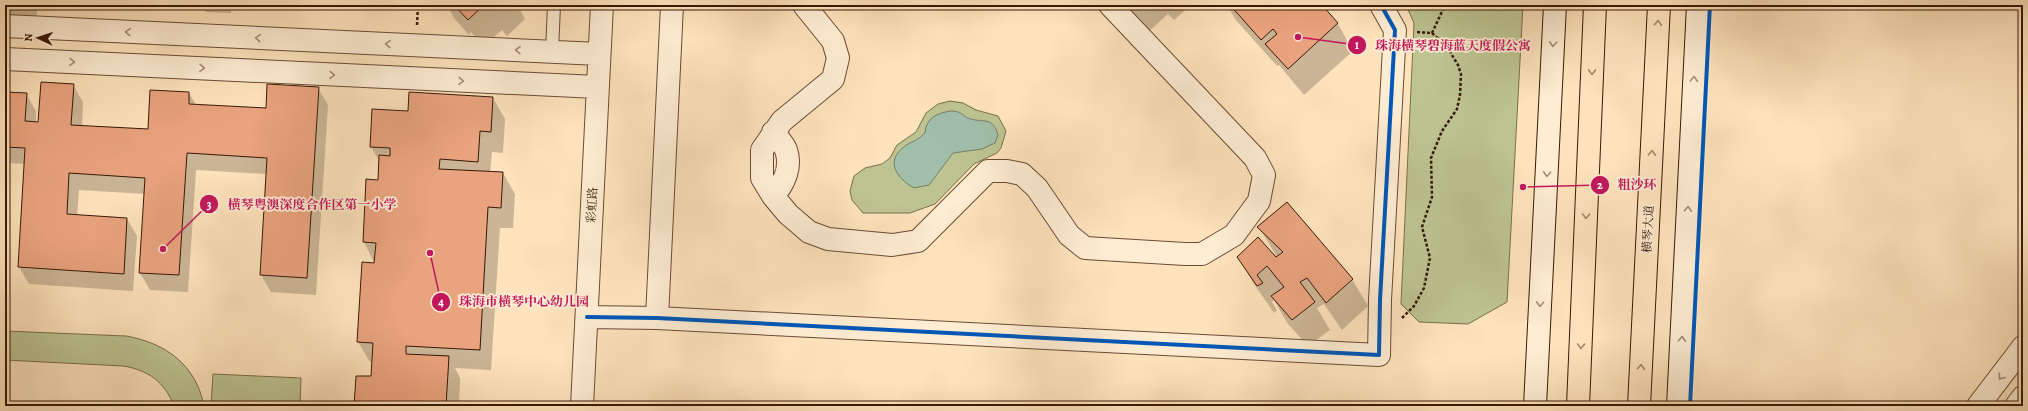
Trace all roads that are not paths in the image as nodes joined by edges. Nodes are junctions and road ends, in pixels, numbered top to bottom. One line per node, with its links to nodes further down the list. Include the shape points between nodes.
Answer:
1 (554, 5): 12 (lane)
2 (602, 5): 13 (street, 彩虹路)
3 (672, 5): 17 (street)
4 (804, 5): 5 (street, via 833,41 838,58 833,79 782,121 773,132 762,150 762,178 788,214 809,232 828,238 892,245 918,240 988,171 1007,171 1022,174 1037,188 1069,235 1085,248 1202,254 1234,235 1259,200 1264,175 1255,158)
5 (1110, 5)
6 (1381, 5): 17 (street, via 1395,30 1379,355)
7 (1555, 5): 21 (street, one-way to 21)
8 (1595, 5): 22 (main road, one-way to 22)
9 (1659, 5): 23 (main road, 横琴大道, one-way to 9)
10 (1698, 5): 24 (street, one-way to 10)
11 (5, 26): 12 (street, one-way to 11)
12 (552, 52): 13 (street)
13 (599, 54): 15 (street, 彩虹路)
14 (5, 59): 15 (street, one-way to 15)
15 (597, 87): 16 (street, 彩虹路)
16 (586, 317): 17 (street); 20 (street, 彩虹路)
17 (657, 318)
18 (2023, 348): 25 (street, one-way to 25)
19 (2023, 396): 26 (street)
20 (582, 406)
21 (1535, 406)
22 (1578, 406)
23 (1639, 406)
24 (1678, 406)
25 (1978, 406)
26 (2016, 406)

